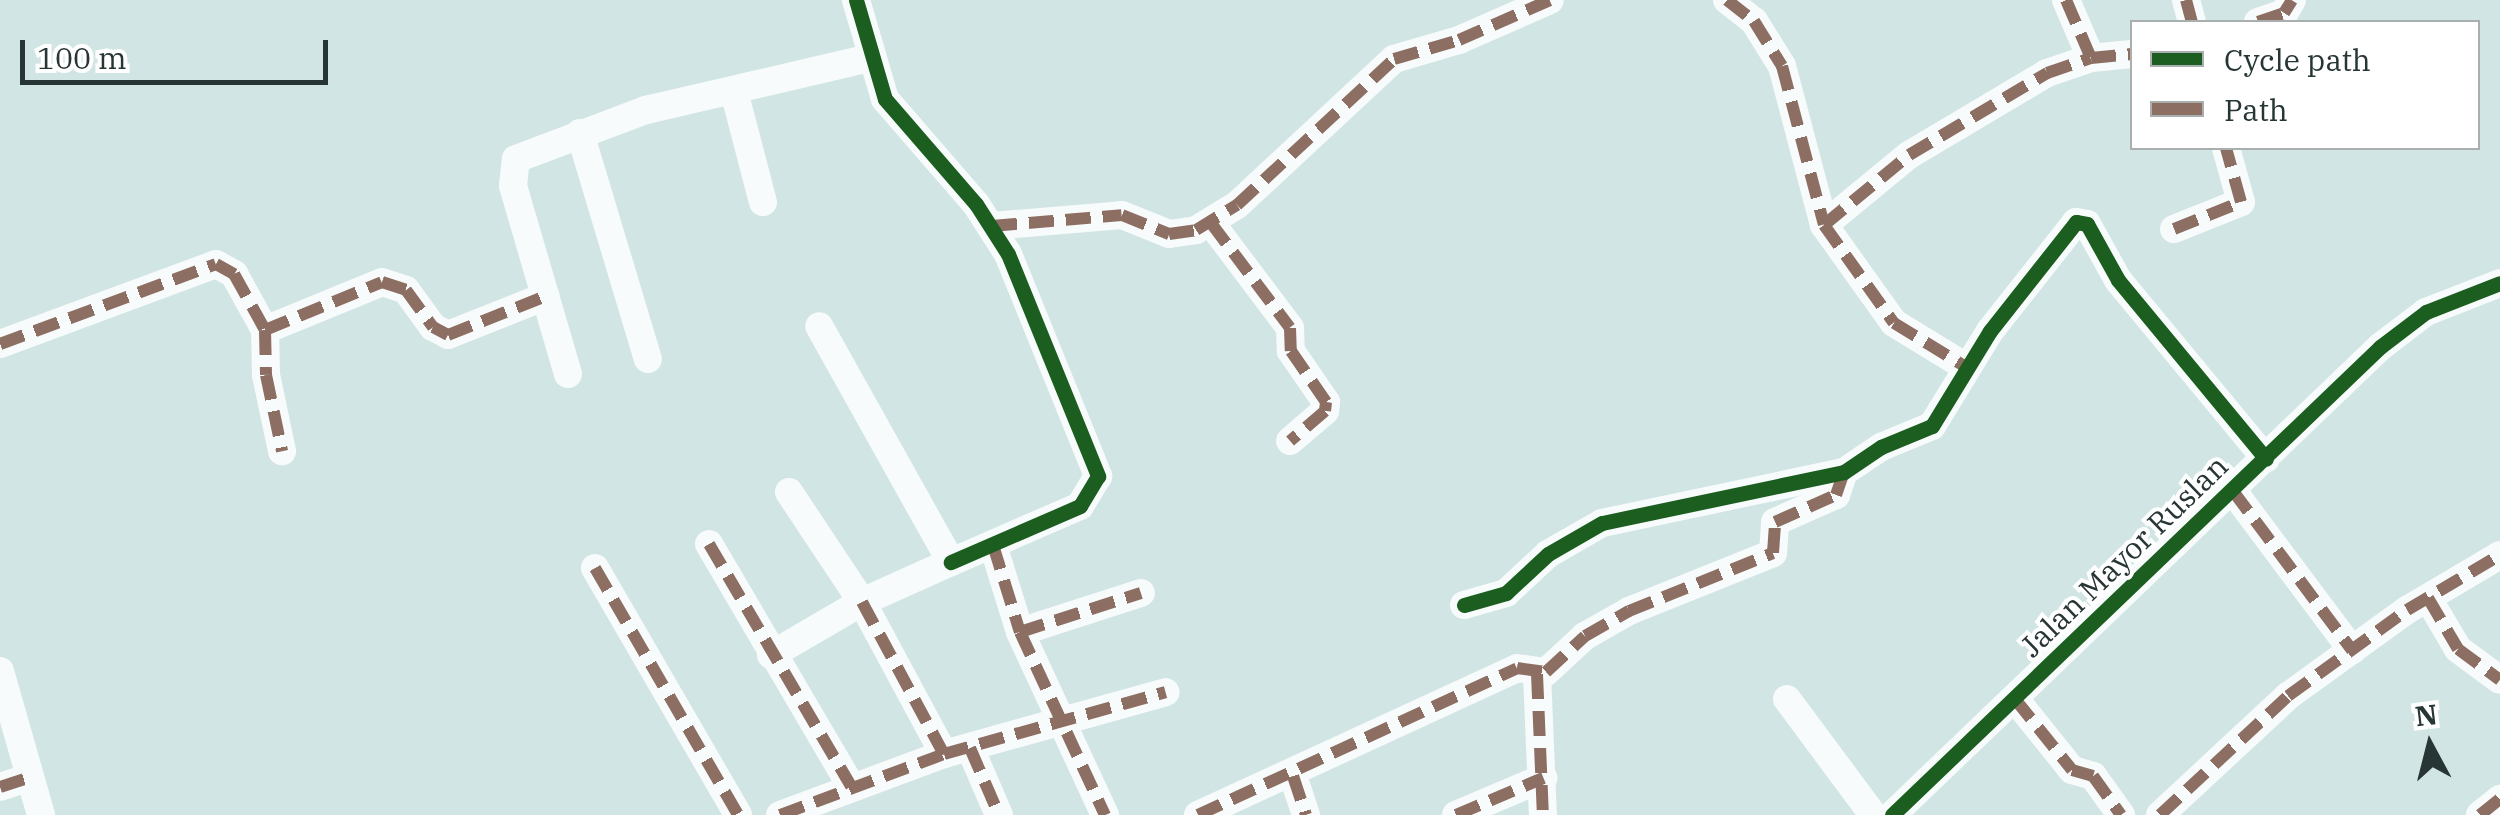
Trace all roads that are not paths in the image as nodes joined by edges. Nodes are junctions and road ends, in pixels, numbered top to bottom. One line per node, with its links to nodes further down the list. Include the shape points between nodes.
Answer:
1 (856, 0): 8 (street)
2 (1550, 0): 14 (street, via 1459,40 1394,58)
3 (1727, 0): 15 (street, via 1754,21 1782,66)
4 (2066, 0): 9 (street)
5 (2292, 0): 6 (street, via 2284,12)
6 (2263, 20)
7 (2130, 54): 9 (street)
8 (869, 58): 10 (street); 16 (street, via 885,99)
9 (2092, 58): 15 (street, via 2047,73 1910,155)
10 (734, 91): 11 (street, via 646,110); 13 (street)
11 (580, 134): 19 (street, via 526,152 512,170); 23 (street)
12 (2227, 150): 17 (street, via 2240,202)
13 (763, 202)
14 (1211, 222): 16 (street, via 1169,234 1122,215); 26 (street, via 1290,328 1291,351 1326,402 1325,411)
15 (1824, 225): 24 (street, via 1894,323)
16 (992, 226): 33 (street, via 1098,476 1080,506)
17 (2174, 229)
18 (2500, 283): 28 (street, Jalan Mayor Ruslan, via 2404,326)
19 (546, 296): 21 (street, via 448,336 440,335 406,290 382,282); 25 (street)
20 (819, 326): 35 (street)
21 (265, 330): 22 (street, via 234,274 216,264); 27 (street, via 266,374)
22 (0, 344)
23 (648, 359)
24 (1966, 367): 28 (street, via 2062,235 2081,222 2118,280); 29 (street, via 1940,420)
25 (568, 374)
26 (1290, 440)
27 (282, 452)
28 (2266, 458): 30 (street, Jalan Mayor Ruslan)
29 (1844, 472): 40 (street, via 1602,523 1548,554 1506,593); 45 (street, via 1836,494 1775,522 1773,553 1629,611)
30 (2233, 491): 42 (street); 48 (street, Jalan Mayor Ruslan)
31 (789, 492): 39 (street)
32 (709, 544): 43 (street)
33 (993, 545): 35 (street); 41 (street)
34 (2500, 555): 38 (street)
35 (951, 562): 39 (street)
36 (594, 568): 60 (street)
37 (1141, 593): 41 (street)
38 (2428, 598): 42 (street); 46 (street, via 2458,649)
39 (862, 602): 43 (street); 51 (street)
40 (1464, 606)
41 (1020, 632): 50 (street)
42 (2352, 650): 71 (street, via 2256,721)
43 (770, 655): 55 (street)
44 (0, 671): 53 (street)
45 (1537, 674): 52 (street, via 1516,668); 54 (street)
46 (2500, 680)
47 (1166, 692): 50 (street)
48 (2015, 698): 69 (street, Jalan Mayor Ruslan); 70 (street, via 2072,770 2093,776)
49 (1787, 699): 68 (street)
50 (1060, 721): 51 (street); 63 (street)
51 (957, 751): 55 (street); 62 (street)
52 (1293, 776): 64 (street); 65 (street)
53 (28, 778): 56 (street); 59 (street)
54 (1543, 778): 66 (street); 67 (street)
55 (851, 786): 58 (street)
56 (0, 787)
57 (2500, 800): 72 (street)
58 (822, 808): 61 (street)
59 (41, 815)
60 (738, 815)
61 (780, 815)
62 (999, 815)
63 (1105, 815)
64 (1198, 815)
65 (1306, 815)
66 (1456, 815)
67 (1543, 815)
68 (1873, 815)
69 (1892, 815)
70 (2121, 815)
71 (2160, 815)
72 (2480, 815)

